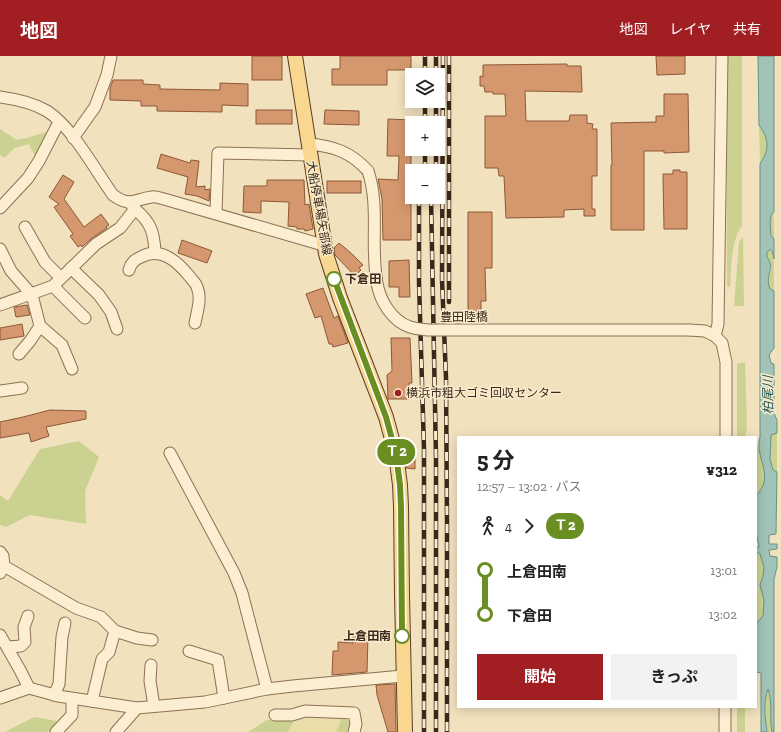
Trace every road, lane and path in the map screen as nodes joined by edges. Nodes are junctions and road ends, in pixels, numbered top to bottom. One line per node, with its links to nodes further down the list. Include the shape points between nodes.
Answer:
1 (111, 56): 6 (street, via 94,107)
2 (295, 56): 7 (main road, 大船停車場矢部線)
3 (722, 56): 25 (street, via 718,324)
4 (0, 97): 5 (street, via 28,103 46,111)
5 (59, 122): 6 (street); 9 (street, via 28,178)
6 (73, 138): 8 (street, via 113,195)
7 (309, 150): 10 (street, via 218,153); 12 (main road, 大船停車場矢部線); 25 (street, 豊田陸橋, bridge, via 320,145 348,153 368,171 373,192 377,284 388,310 409,327 428,330 689,330 705,331)
8 (132, 206): 10 (street, via 152,197); 14 (street, via 154,234); 15 (street, via 120,228 96,244)
9 (0, 208)
10 (216, 213): 12 (street)
11 (25, 227): 17 (street, via 45,262)
12 (324, 244): 42 (main road, 大船停車場矢部線, via 340,298 386,417 396,454 401,507)
13 (0, 249): 19 (street, via 11,271)
14 (155, 252): 16 (street, via 135,260); 22 (street, via 182,266 197,286 199,302)
15 (71, 268): 17 (street); 24 (street, via 111,312)
16 (129, 270)
17 (61, 278): 18 (street)
18 (53, 286): 19 (street); 21 (street)
19 (32, 295): 20 (street); 23 (street)
20 (0, 305)
21 (85, 318)
22 (195, 323)
23 (40, 326): 26 (street); 27 (street, via 62,345)
24 (117, 329)
25 (715, 336): 30 (street, via 722,343 726,362)
26 (19, 354)
27 (72, 369)
28 (22, 388): 29 (street)
29 (0, 391)
30 (726, 436)
31 (170, 453): 44 (street, via 234,573 242,593)
32 (0, 552): 33 (street, via 3,556)
33 (2, 570): 36 (street, via 76,608 101,617)
34 (28, 616): 39 (street, via 24,627 25,642 21,646)
35 (65, 623): 45 (street, via 59,684)
36 (115, 631): 38 (street); 49 (street, via 108,652 102,659)
37 (1, 637): 39 (street)
38 (152, 640)
39 (8, 648): 43 (street)
40 (189, 651): 47 (street, via 218,660)
41 (151, 664): 50 (street, via 150,681)
42 (403, 676): 44 (street); 57 (main road, 大船停車場矢部線)
43 (29, 688): 45 (street); 46 (street)
44 (267, 689): 47 (street)
45 (54, 695): 48 (street)
46 (0, 698)
47 (224, 698): 50 (street)
48 (72, 699): 49 (street); 54 (street, via 72,715)
49 (92, 702): 51 (street)
50 (154, 706): 51 (street)
51 (136, 708): 55 (street)
52 (725, 708): 58 (street)
53 (275, 715): 56 (street, via 305,711 354,713)
54 (56, 732)
55 (116, 732)
56 (354, 732)
57 (405, 732)
58 (725, 732)

